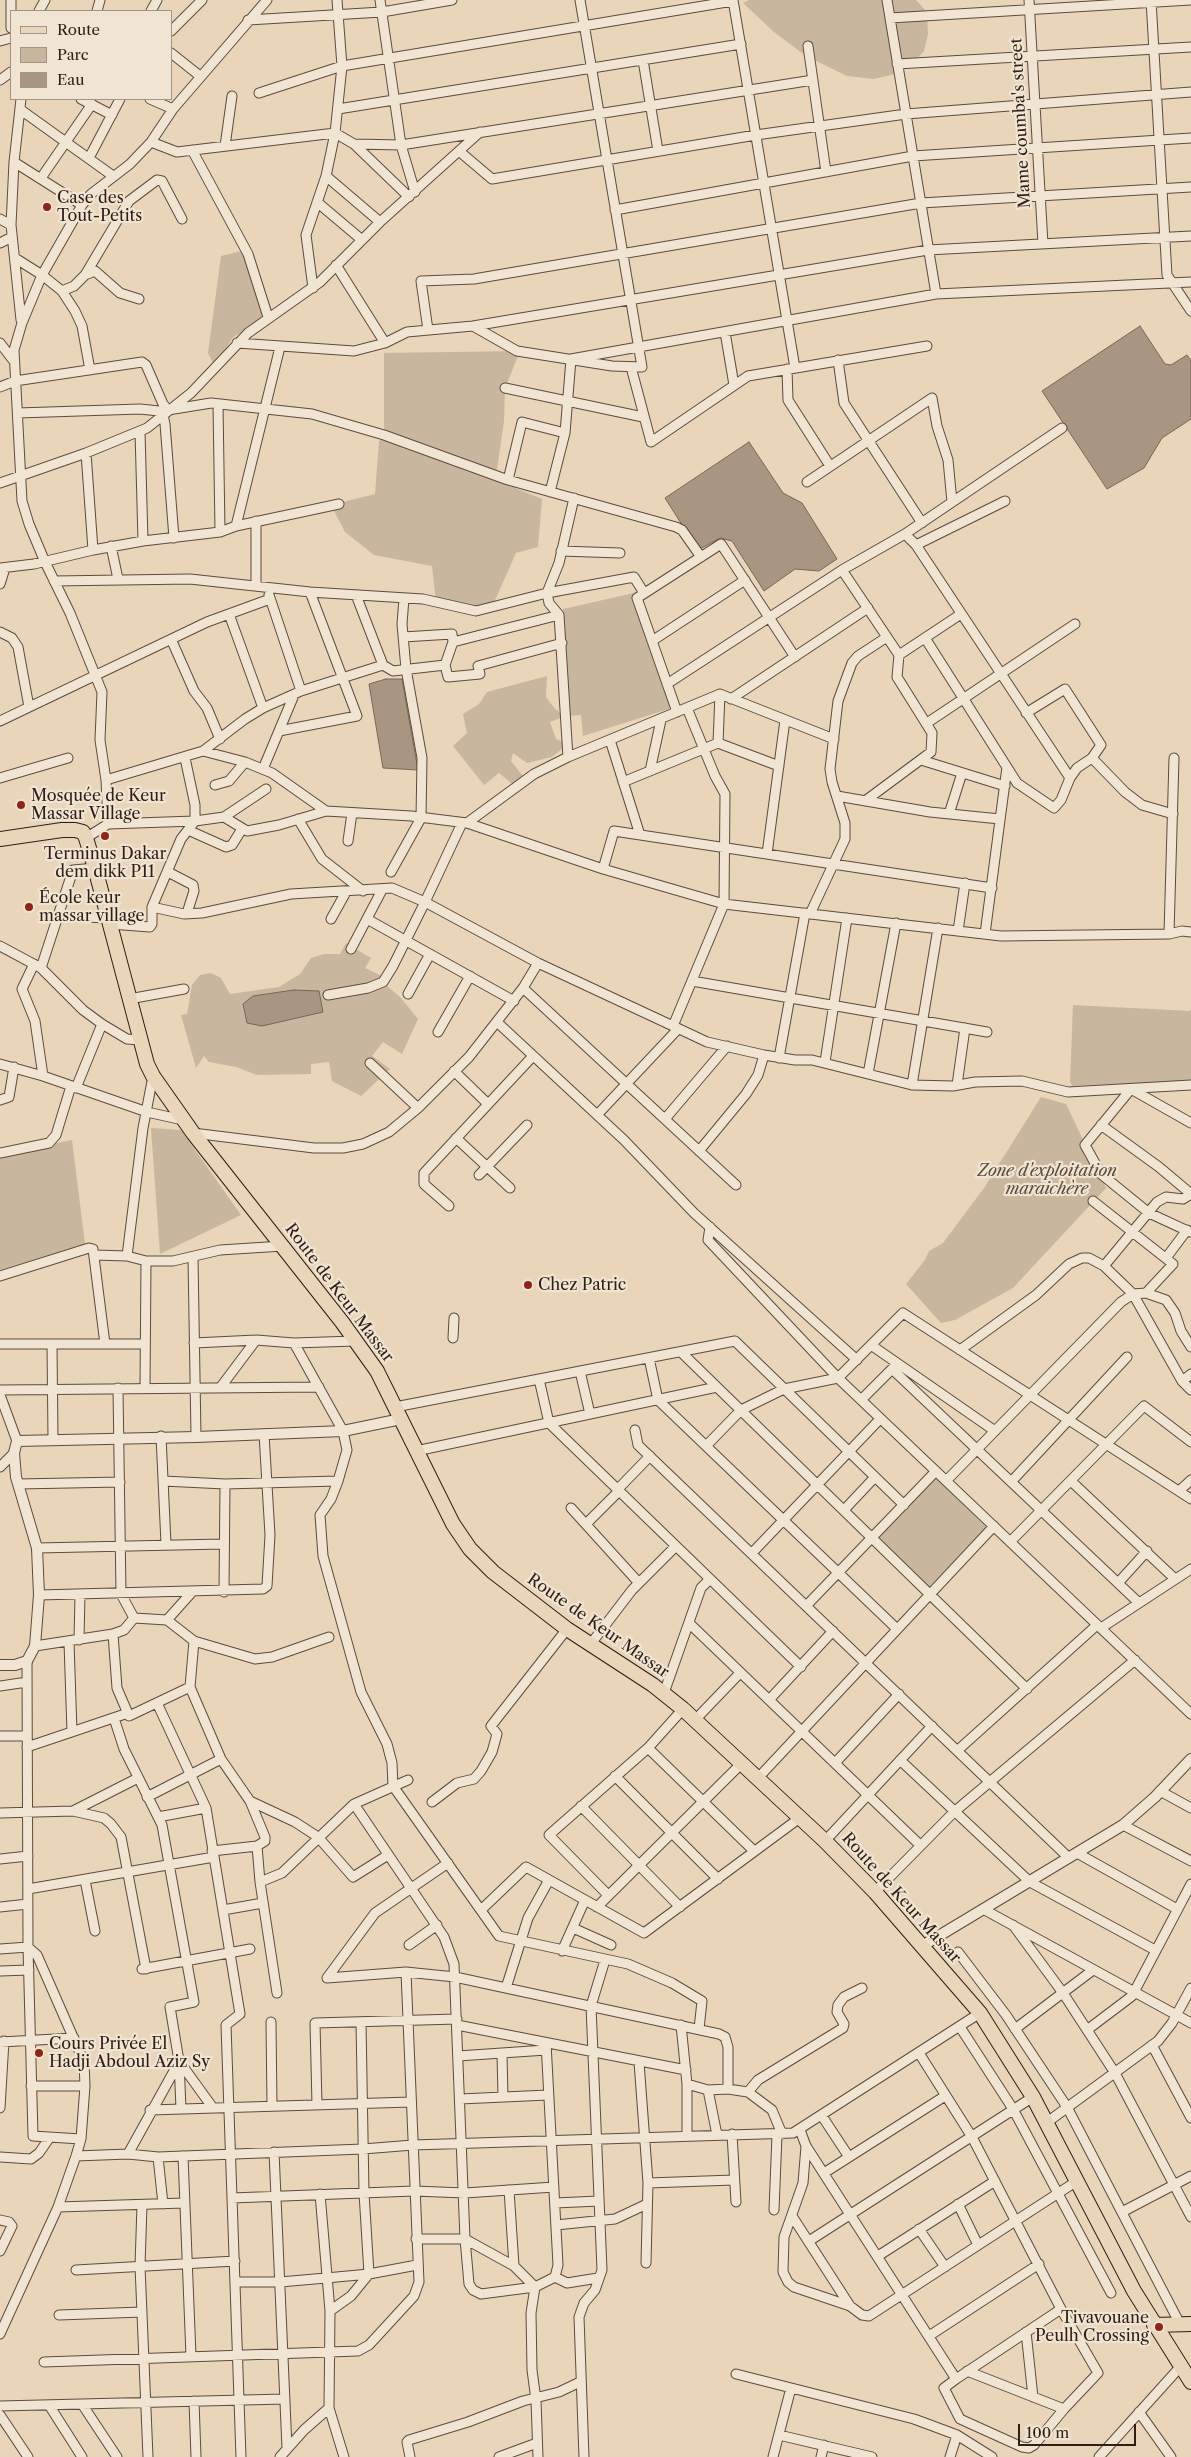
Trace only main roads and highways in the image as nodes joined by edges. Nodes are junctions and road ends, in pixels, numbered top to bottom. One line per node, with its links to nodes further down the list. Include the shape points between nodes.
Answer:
1 (0, 839): 3 (main road, Route de Keur Massar, via 74,830 82,832 153,1076 183,1120 377,1372 453,1524 470,1549 493,1572 567,1630 664,1693 683,1709 801,1817 922,1946 980,2013 1033,2097)
2 (1186, 2324): 3 (main road)
3 (1154, 2325): 4 (main road, Route de Keur Massar)
4 (1191, 2382)

